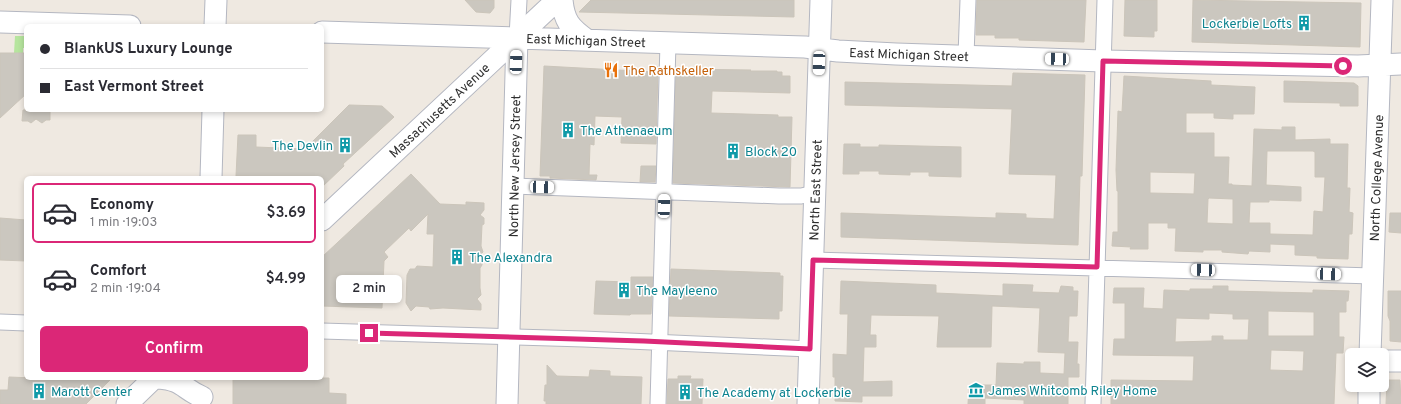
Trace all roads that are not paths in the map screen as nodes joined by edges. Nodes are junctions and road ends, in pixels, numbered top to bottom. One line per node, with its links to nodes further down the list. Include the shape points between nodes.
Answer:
1 (216, 0): 11 (main road)
2 (519, 0): 13 (street, North New Jersey Street)
3 (557, 0): 13 (main road, Massachusetts Avenue)
4 (562, 0): 14 (main road, via 566,20)
5 (821, 0): 16 (main road, North East Street)
6 (968, 0): 17 (street)
7 (1105, 0): 18 (street)
8 (1382, 0): 20 (main road, North College Avenue)
9 (0, 22): 10 (main road)
10 (65, 24)
11 (215, 24)
12 (324, 32): 13 (main road, East Michigan Street)
13 (517, 38): 14 (main road, East Michigan Street); 23 (main road, North New Jersey Street); 26 (main road, Massachusetts Avenue)
14 (586, 40): 15 (main road, East Michigan Street)
15 (668, 43): 16 (main road, East Michigan Street); 24 (street)
16 (820, 49): 17 (main road, East Michigan Street); 25 (main road, North East Street)
17 (966, 56): 18 (main road, East Michigan Street)
18 (1103, 61): 20 (main road, East Michigan Street); 28 (street)
19 (1401, 64): 20 (main road, East Michigan Street)
20 (1380, 65): 29 (main road, North College Avenue)
21 (213, 112): 22 (main road)
22 (212, 176)
23 (513, 186): 24 (street); 33 (main road, North New Jersey Street)
24 (664, 191): 25 (street, via 779,196); 34 (street)
25 (815, 193): 27 (main road, North East Street)
26 (324, 218)
27 (813, 260): 28 (street); 36 (main road, North East Street)
28 (1097, 267): 29 (street); 47 (street)
29 (1373, 276): 35 (main road, North College Avenue)
30 (0, 322): 31 (street)
31 (24, 323)
32 (324, 331): 33 (street)
33 (509, 336): 34 (street); 44 (main road, North New Jersey Street)
34 (660, 342): 36 (street); 45 (street)
35 (1370, 348)
36 (810, 349): 46 (main road, North East Street)
37 (1389, 361): 38 (main road)
38 (1401, 361)
39 (152, 380): 43 (main road)
40 (175, 380): 42 (main road, via 192,393)
41 (1369, 392): 48 (main road)
42 (202, 393)
43 (127, 404)
44 (507, 404)
45 (658, 404)
46 (808, 404)
47 (1093, 404)
48 (1369, 404)

